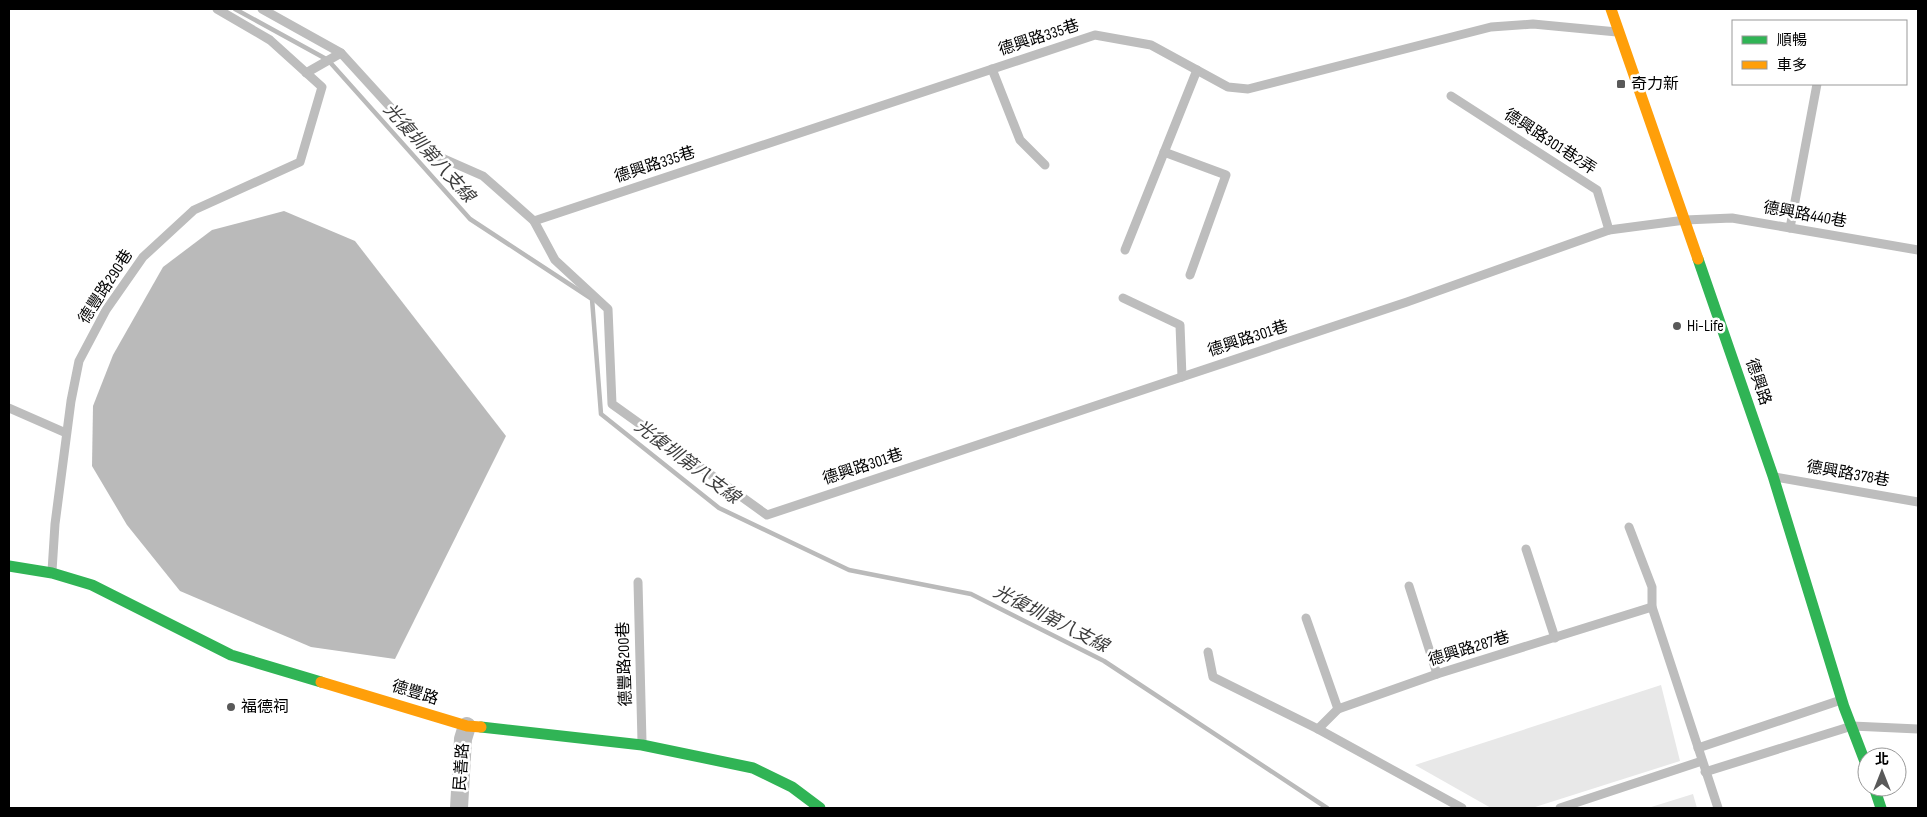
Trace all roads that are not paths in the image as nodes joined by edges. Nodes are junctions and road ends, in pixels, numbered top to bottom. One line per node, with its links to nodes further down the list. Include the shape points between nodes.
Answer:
1 (217, 9): 8 (lane, 德豐路290巷, via 270,40)
2 (262, 9): 5 (lane, 德興路301巷)
3 (1611, 9): 4 (street, 德興路)
4 (1618, 32): 7 (lane, 德興路335巷, via 1533,24 1491,27 1248,89 1228,88); 13 (street, 德興路)
5 (341, 52): 8 (lane); 14 (lane, 德興路301巷, via 433,154 483,176)
6 (992, 69): 7 (lane, 德興路335巷, via 1095,35 1151,45); 12 (lane, via 1020,140); 14 (lane, 德興路335巷)
7 (1197, 70): 11 (lane)
8 (306, 73): 23 (lane, 德豐路290巷, via 322,87 300,162 194,210 142,257 106,310 79,361)
9 (1817, 85): 15 (lane)
10 (1452, 96): 16 (lane, 德興路301巷2弄, via 1597,190)
11 (1164, 152): 17 (lane); 19 (lane, via 1226,175)
12 (1045, 165)
13 (1685, 220): 15 (lane, 德興路440巷, via 1732,218); 16 (lane, 德興路301巷); 24 (street, 德興路)
14 (534, 221): 21 (lane, 德興路301巷, via 555,260 608,309 612,404 767,515)
15 (1790, 228): 18 (lane, 德興路440巷)
16 (1609, 230): 21 (lane, 德興路301巷)
17 (1125, 250)
18 (1918, 250)
19 (1190, 275)
20 (1123, 298): 21 (lane, via 1180,325)
21 (1182, 377)
22 (9, 408): 23 (lane)
23 (66, 433): 29 (lane, 德豐路290巷)
24 (1773, 476): 25 (lane, 德興路378巷); 37 (street, 德興路)
25 (1918, 502)
26 (1629, 527): 32 (lane, via 1652,587)
27 (1526, 549): 34 (lane)
28 (9, 566): 29 (street, 德豐路)
29 (52, 573): 39 (street, 德豐路, via 92,585 231,655)
30 (638, 582): 43 (lane, 德豐路200巷)
31 (1409, 586): 36 (lane)
32 (1652, 607): 34 (lane, 德興路287巷); 45 (lane)
33 (1306, 618): 38 (lane)
34 (1556, 638): 36 (lane, 德興路287巷)
35 (1208, 652): 41 (lane, via 1213,677)
36 (1437, 674): 38 (lane, 德興路287巷)
37 (1841, 700): 40 (street, 德興路); 45 (lane)
38 (1338, 709): 41 (lane, 德興路287巷)
39 (467, 726): 43 (street, 德豐路); 48 (street, 民善路, via 463,738)
40 (1852, 726): 42 (lane); 44 (street, 德興路); 47 (lane)
41 (1318, 729): 50 (lane)
42 (1918, 729)
43 (642, 745): 49 (street, 德豐路, via 753,768 792,787)
44 (1860, 747)
45 (1698, 748): 46 (lane)
46 (1702, 761): 47 (lane); 51 (lane)
47 (1705, 772): 52 (lane)
48 (459, 808)
49 (820, 808)
50 (1462, 808)
51 (1560, 808)
52 (1718, 808)

